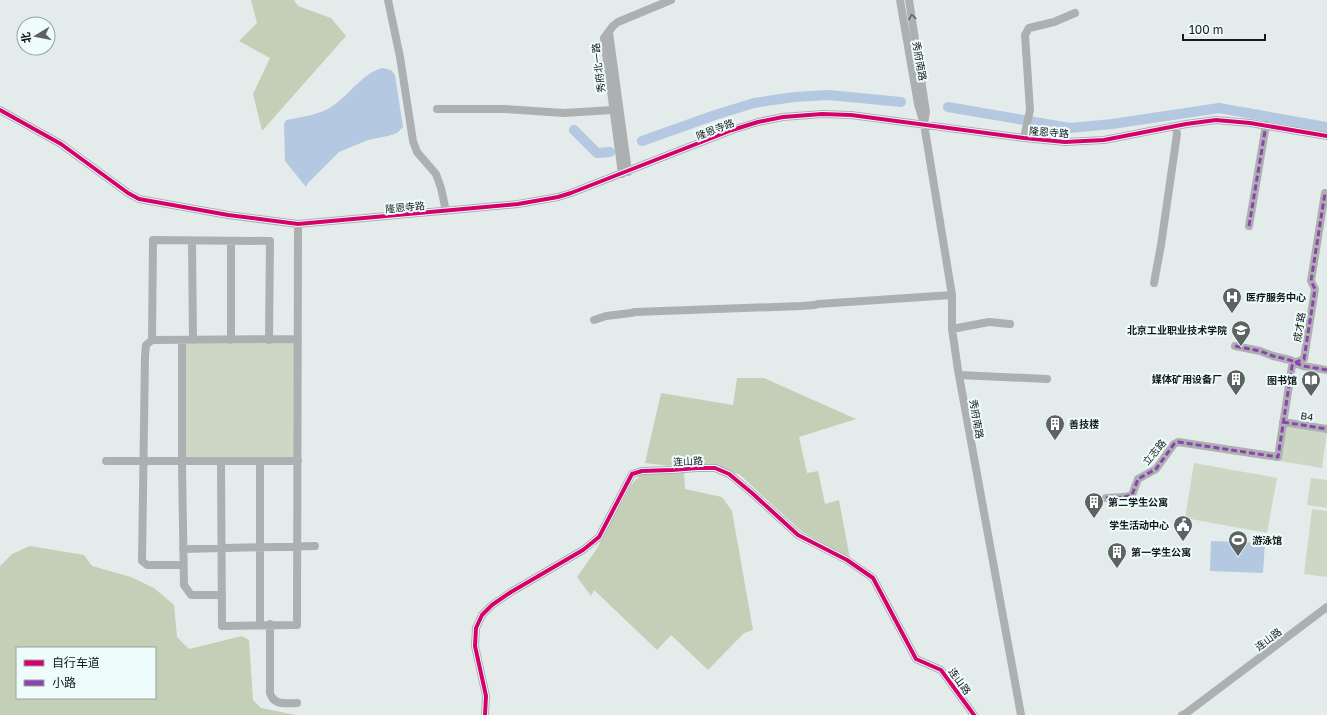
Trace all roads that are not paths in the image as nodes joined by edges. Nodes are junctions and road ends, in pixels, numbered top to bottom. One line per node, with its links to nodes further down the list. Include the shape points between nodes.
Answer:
1 (388, 0): 17 (street, via 413,141 417,152 436,174)
2 (671, 0): 6 (street, via 618,22)
3 (900, 0): 10 (street, 秀府南路, via 918,104)
4 (909, 0): 10 (street, 秀府南路, one-way to 4, via 926,112)
5 (1075, 13): 13 (street, via 1054,22 1029,28 1024,34 1030,110)
6 (609, 31): 9 (street, 秀府北一路, via 604,38); 15 (street, 秀府北一路)
7 (437, 109): 9 (street, via 505,108 564,113)
8 (0, 110): 18 (street, 隆恩寺路, via 61,144 139,199)
9 (613, 110): 15 (street, 秀府北一路)
10 (924, 124): 13 (street, 隆恩寺路); 15 (street, 隆恩寺路, via 836,114 783,117 732,130); 23 (street, 秀府南路)
11 (1266, 125): 12 (street, 隆恩寺路, via 1216,120); 14 (street, 隆恩寺路); 19 (street)
12 (1176, 126): 13 (street, 隆恩寺路, via 1089,142 1066,142); 22 (street, via 1177,134)
13 (1024, 136)
14 (1327, 136)
15 (625, 173): 17 (street, 隆恩寺路, via 558,196 518,204)
16 (1326, 193): 34 (street, 成才路, via 1311,281 1315,289 1304,359)
17 (446, 211): 18 (street, 隆恩寺路)
18 (298, 224): 27 (street)
19 (1249, 226)
20 (192, 242): 21 (street); 28 (street, via 153,240); 30 (street)
21 (231, 242): 31 (street); 32 (street, via 270,242)
22 (1154, 283)
23 (952, 295): 24 (street, via 814,306 635,312); 26 (street, 秀府南路)
24 (594, 320)
25 (1010, 324): 26 (street, via 989,322)
26 (952, 328): 36 (street, 秀府南路)
27 (298, 339): 32 (street); 46 (street)
28 (152, 340): 29 (street); 42 (street, via 146,345 145,356)
29 (182, 340): 30 (street); 43 (street)
30 (193, 340): 31 (street)
31 (231, 340): 32 (street)
32 (269, 340)
33 (1235, 346): 34 (street, via 1260,351)
34 (1294, 363): 35 (street); 38 (street, 成才路)
35 (1327, 370)
36 (958, 375): 37 (street); 61 (street, 秀府南路)
37 (1047, 379)
38 (1283, 422): 39 (street, B4); 40 (street, 成才路)
39 (1327, 429)
40 (1278, 458): 47 (street, 立志路, via 1178,442 1156,469 1138,480 1132,495)
41 (106, 461): 42 (street)
42 (143, 461): 43 (street); 53 (street, via 142,561 146,565)
43 (182, 461): 44 (street); 52 (street)
44 (221, 461): 45 (street); 50 (street)
45 (260, 461): 46 (street); 51 (street)
46 (298, 461): 49 (street)
47 (1106, 498)
48 (315, 546): 49 (street)
49 (297, 547): 51 (street); 56 (street, via 297,625)
50 (222, 548): 51 (street); 52 (street); 54 (street)
51 (260, 548): 57 (street)
52 (182, 549): 53 (street)
53 (183, 565): 54 (street, via 184,585 191,595)
54 (222, 595): 57 (street, via 222,626)
55 (1327, 607): 62 (street, 连山路)
56 (270, 624): 57 (street); 58 (street, via 272,699 276,702)
57 (260, 625)
58 (297, 703)
59 (485, 715): 60 (street, 连山路, via 486,696 474,646 476,628 482,615 492,605 600,537 632,474 642,471 715,468 729,474 798,535 846,560 873,578 916,659 941,670)
60 (974, 715)
61 (1021, 715)
62 (1182, 715)

